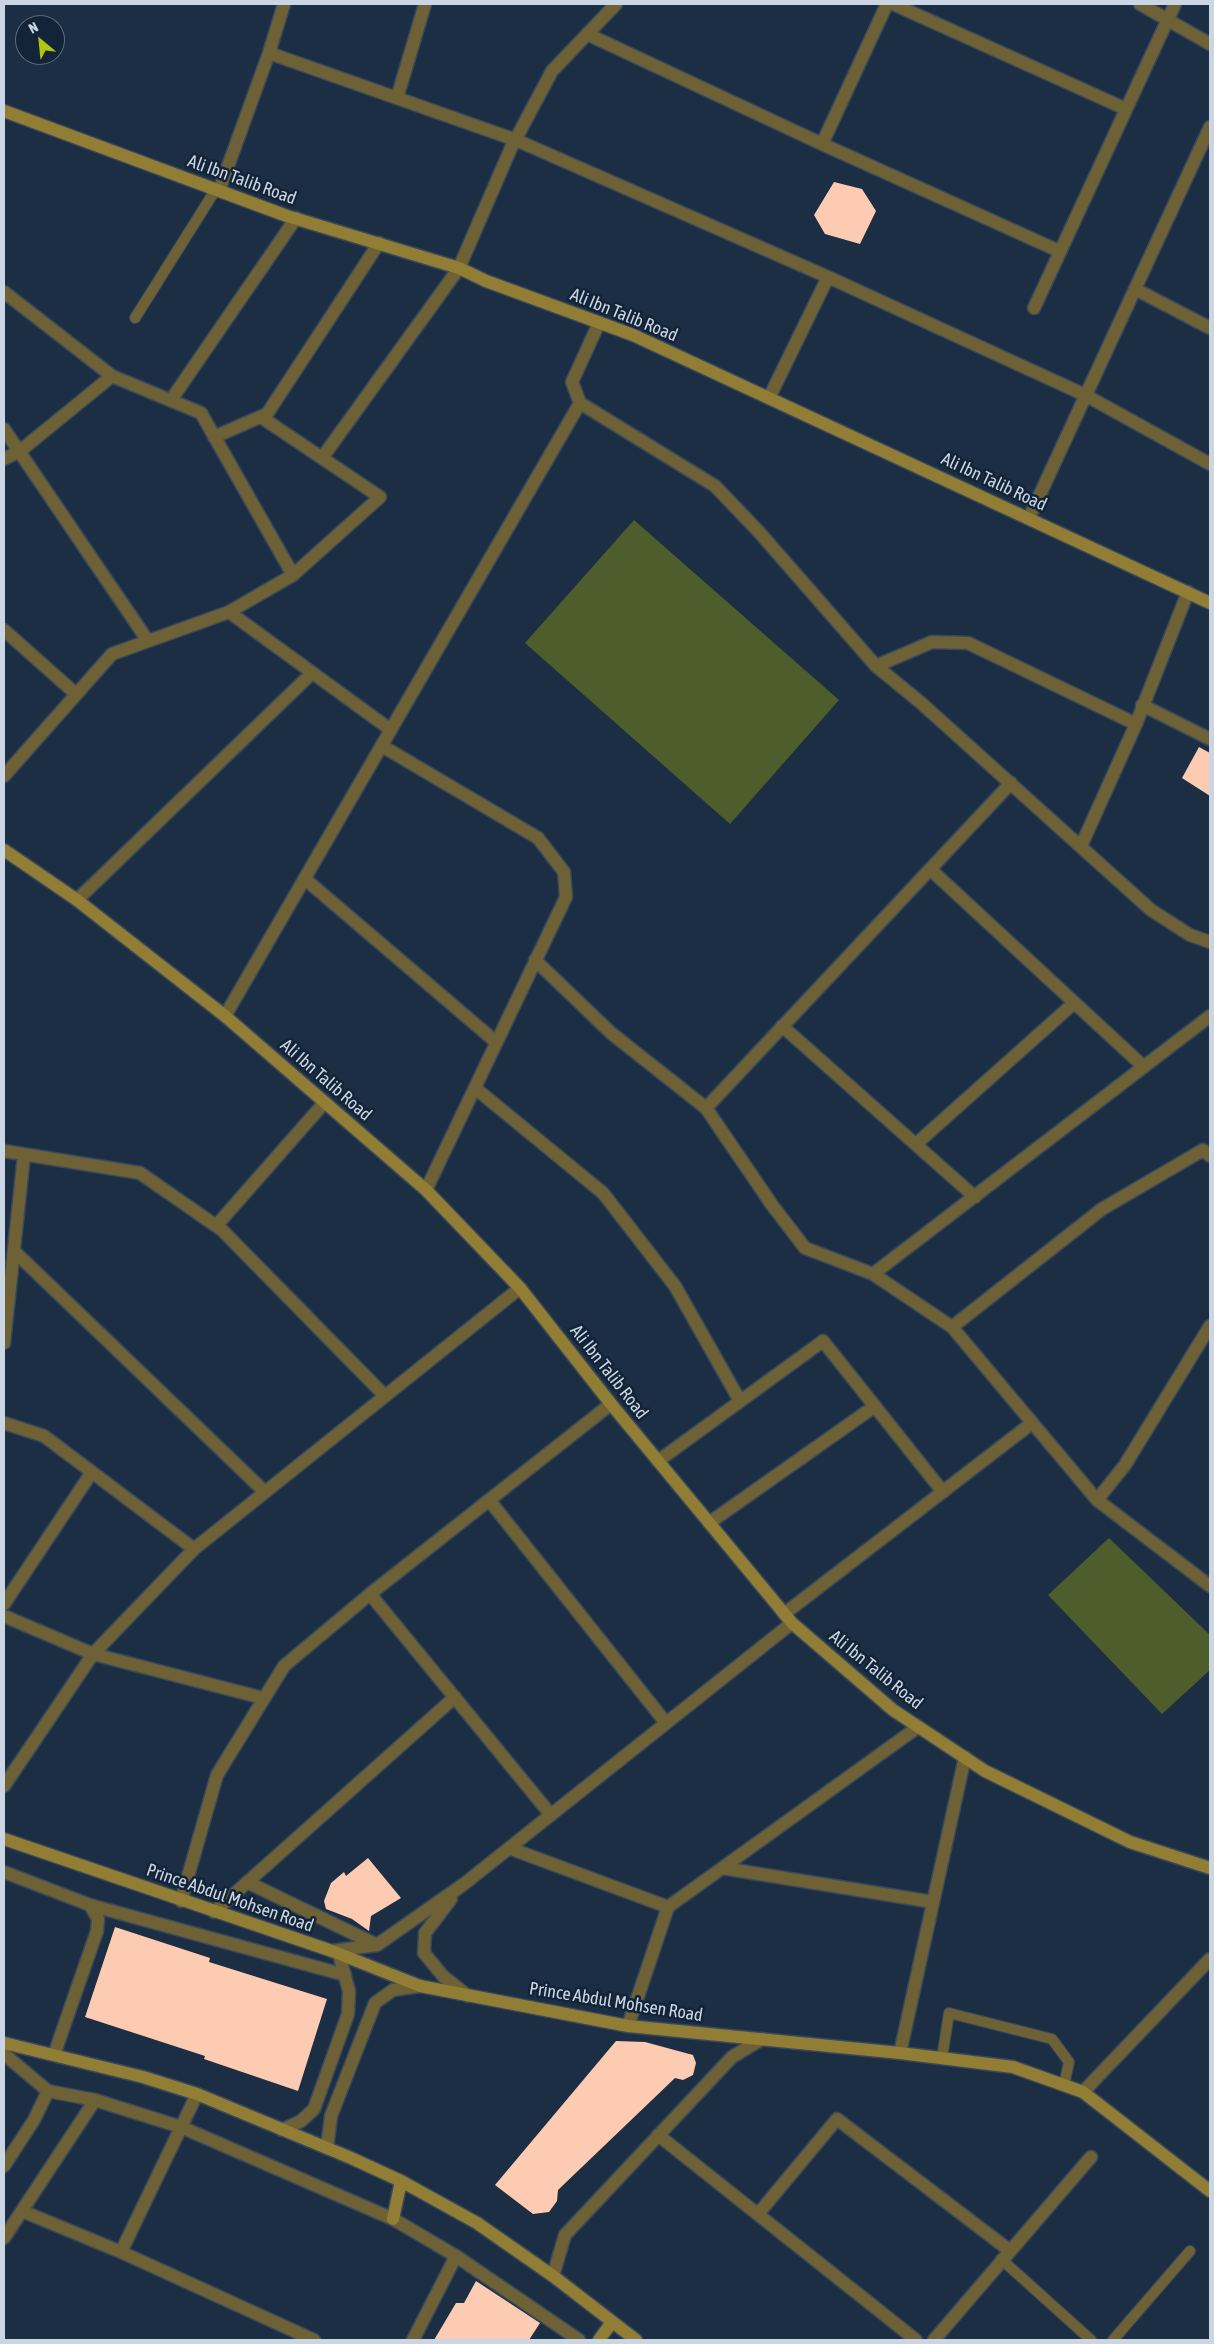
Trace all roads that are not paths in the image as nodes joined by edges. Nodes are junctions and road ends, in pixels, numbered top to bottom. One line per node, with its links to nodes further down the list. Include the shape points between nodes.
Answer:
1 (284, 4): 11 (street)
2 (425, 4): 12 (street)
3 (616, 4): 9 (street)
4 (886, 4): 17 (street)
5 (893, 4): 13 (street)
6 (1140, 4): 8 (street)
7 (1175, 4): 8 (street)
8 (1168, 22): 10 (street); 13 (street)
9 (587, 34): 16 (street, via 552,71); 17 (street)
10 (1210, 44)
11 (269, 53): 12 (street); 18 (street)
12 (397, 98): 16 (street)
13 (1126, 109): 21 (street)
14 (4, 111): 18 (main road, Ali Ibn Talib Road)
15 (1210, 127): 24 (street)
16 (516, 140): 22 (street); 23 (street)
17 (822, 144): 21 (street)
18 (217, 190): 19 (main road, Ali Ibn Talib Road); 27 (lane)
19 (296, 218): 20 (main road, Ali Ibn Talib Road); 33 (street)
20 (379, 243): 22 (main road, Ali Ibn Talib Road); 35 (street, via 267,414)
21 (1059, 251): 26 (street)
22 (459, 268): 28 (main road, Ali Ibn Talib Road); 39 (street)
23 (828, 278): 31 (street); 32 (street)
24 (1135, 289): 29 (street); 31 (street)
25 (4, 292): 30 (street)
26 (1034, 308)
27 (135, 318)
28 (598, 322): 32 (main road, Ali Ibn Talib Road); 34 (street, via 572,382)
29 (1210, 328)
30 (112, 376): 33 (street); 38 (street)
31 (1085, 395): 41 (street); 42 (street)
32 (769, 398): 42 (main road, Ali Ibn Talib Road)
33 (171, 400): 37 (street, via 201,413)
34 (580, 403): 49 (street, via 715,486 760,532); 54 (street)
35 (261, 417): 37 (street); 39 (street)
36 (4, 429): 38 (street)
37 (214, 437): 43 (street)
38 (20, 451): 40 (street); 48 (street)
39 (322, 458): 43 (street, via 380,497)
40 (4, 459)
41 (1210, 464)
42 (1029, 518): 44 (main road, Ali Ibn Talib Road)
43 (293, 575): 46 (street)
44 (1188, 592): 45 (main road, Ali Ibn Talib Road); 52 (street)
45 (1210, 603)
46 (229, 612): 48 (street); 50 (street)
47 (4, 630): 51 (street)
48 (148, 641): 51 (street, via 112,654)
49 (876, 666): 53 (street, via 932,642 968,643); 58 (street)
50 (312, 673): 54 (street); 63 (street)
51 (76, 694): 57 (street)
52 (1142, 705): 53 (street); 55 (street)
53 (1136, 724): 59 (street)
54 (391, 730): 56 (street)
55 (1210, 738)
56 (382, 746): 62 (street); 65 (street, via 538,838 564,872 566,897)
57 (4, 776)
58 (1010, 783): 59 (street); 61 (street)
59 (1081, 846): 64 (street, via 1151,910 1190,935)
60 (4, 850): 63 (main road, Ali Ibn Talib Road)
61 (930, 868): 66 (street); 69 (street)
62 (305, 879): 67 (street); 70 (street)
63 (77, 900): 67 (main road, Ali Ibn Talib Road)
64 (1210, 942)
65 (536, 960): 70 (street); 74 (street, via 611,1033)
66 (1074, 1003): 71 (street); 75 (street)
67 (225, 1016): 73 (main road, Ali Ibn Talib Road)
68 (1210, 1016): 71 (street)
69 (782, 1026): 74 (street); 75 (street)
70 (496, 1042): 72 (street)
71 (1144, 1067): 80 (street)
72 (475, 1088): 79 (street); 89 (street, via 603,1193 675,1286)
73 (325, 1102): 79 (main road, Ali Ibn Talib Road); 81 (street)
74 (706, 1108): 83 (street, via 805,1248)
75 (916, 1144): 80 (street)
76 (4, 1151): 77 (street)
77 (24, 1155): 81 (street, via 140,1173); 82 (street)
78 (1210, 1156): 86 (street, via 1203,1150 1102,1209)
79 (426, 1190): 84 (main road, Ali Ibn Talib Road)
80 (974, 1197): 83 (street)
81 (216, 1226): 88 (street)
82 (14, 1252): 87 (street); 96 (street)
83 (873, 1274): 86 (street)
84 (520, 1288): 88 (street); 90 (main road, Ali Ibn Talib Road)
85 (1210, 1326): 99 (street, via 1125,1465)
86 (952, 1327): 93 (street)
87 (4, 1343)
88 (386, 1396): 96 (street)
89 (740, 1401): 91 (street, via 823,1341); 94 (street)
90 (611, 1404): 94 (main road, Ali Ibn Talib Road); 98 (street)
91 (875, 1406): 97 (street); 100 (street)
92 (4, 1423): 95 (street, via 44,1436)
93 (1032, 1423): 97 (street); 99 (street)
94 (658, 1462): 100 (main road, Ali Ibn Talib Road)
95 (92, 1472): 101 (street); 104 (street)
96 (265, 1492): 101 (street)
97 (943, 1492): 106 (street)
98 (489, 1500): 103 (street); 110 (street)
99 (1097, 1500): 102 (street)
100 (709, 1523): 106 (main road, Ali Ibn Talib Road)
101 (194, 1549): 107 (street)
102 (1210, 1586)
103 (370, 1594): 108 (street); 109 (street, via 284,1666)
104 (4, 1604)
105 (4, 1616): 107 (street)
106 (788, 1618): 110 (street); 111 (main road, Ali Ibn Talib Road, via 893,1710)
107 (93, 1654): 109 (street); 113 (street)
108 (455, 1697): 114 (street); 120 (street)
109 (263, 1698): 122 (street, via 217,1775)
110 (666, 1723): 114 (street)
111 (918, 1727): 112 (main road, Ali Ibn Talib Road); 117 (street)
112 (965, 1757): 118 (main road, Ali Ibn Talib Road, via 986,1771 1130,1842); 123 (street)
113 (4, 1786)
114 (551, 1815): 116 (street)
115 (4, 1839): 122 (main road, Prince Abdul Mohsen Road)
116 (509, 1848): 121 (street); 125 (street)
117 (722, 1868): 123 (street); 125 (street)
118 (1210, 1868)
119 (4, 1872): 124 (street)
120 (247, 1882): 126 (street); 127 (street)
121 (464, 1884): 127 (street); 132 (street, via 440,1910 425,1933 424,1953 443,1976)
122 (181, 1901): 126 (main road, Prince Abdul Mohsen Road)
123 (933, 1902): 136 (street)
124 (90, 1905): 130 (street); 138 (street, via 98,1918 97,1931)
125 (668, 1907): 133 (street)
126 (214, 1912): 128 (main road, Prince Abdul Mohsen Road)
127 (377, 1945): 128 (street)
128 (336, 1953): 130 (street); 131 (main road, Prince Abdul Mohsen Road)
129 (1210, 1959): 142 (street)
130 (345, 1975): 146 (street, via 349,1991 348,2014 314,2109 301,2121)
131 (420, 1986): 132 (main road, Prince Abdul Mohsen Road); 148 (street, via 393,1990 375,2003 331,2116)
132 (468, 1996): 133 (main road, Prince Abdul Mohsen Road)
133 (628, 2026): 134 (main road, Prince Abdul Mohsen Road)
134 (762, 2040): 136 (main road, Prince Abdul Mohsen Road); 147 (street, via 732,2056)
135 (4, 2043): 138 (main road)
136 (900, 2053): 139 (main road, Prince Abdul Mohsen Road)
137 (4, 2054): 141 (street)
138 (54, 2055): 143 (main road)
139 (942, 2058): 140 (main road, Prince Abdul Mohsen Road, via 1013,2067); 140 (lane, via 949,2013 1052,2039 1069,2062)
140 (1064, 2085): 142 (main road, Prince Abdul Mohsen Road)
141 (48, 2091): 144 (street); 150 (street, via 34,2120)
142 (1083, 2092): 152 (main road, Prince Abdul Mohsen Road)
143 (197, 2094): 145 (street); 146 (main road)
144 (95, 2100): 145 (street); 153 (street)
145 (181, 2127): 155 (street); 158 (street)
146 (282, 2130): 148 (main road)
147 (658, 2135): 154 (street); 161 (street, via 565,2235)
148 (327, 2148): 151 (main road)
149 (1091, 2157): 159 (street)
150 (4, 2166)
151 (400, 2181): 155 (main road); 161 (main road, via 477,2223)
152 (1210, 2191)
153 (22, 2210): 156 (street); 158 (street)
154 (758, 2214): 159 (street, via 837,2119); 168 (street)
155 (393, 2219): 160 (street)
156 (4, 2238)
157 (1190, 2251): 171 (lane)
158 (121, 2252): 163 (street)
159 (1005, 2255): 169 (street); 170 (lane)
160 (456, 2256): 164 (street); 165 (street)
161 (553, 2276): 162 (main road)
162 (612, 2322): 166 (main road); 167 (main road)
163 (314, 2340)
164 (413, 2340)
165 (579, 2340)
166 (599, 2340)
167 (636, 2340)
168 (916, 2340)
169 (934, 2340)
170 (1091, 2340)
171 (1113, 2340)

